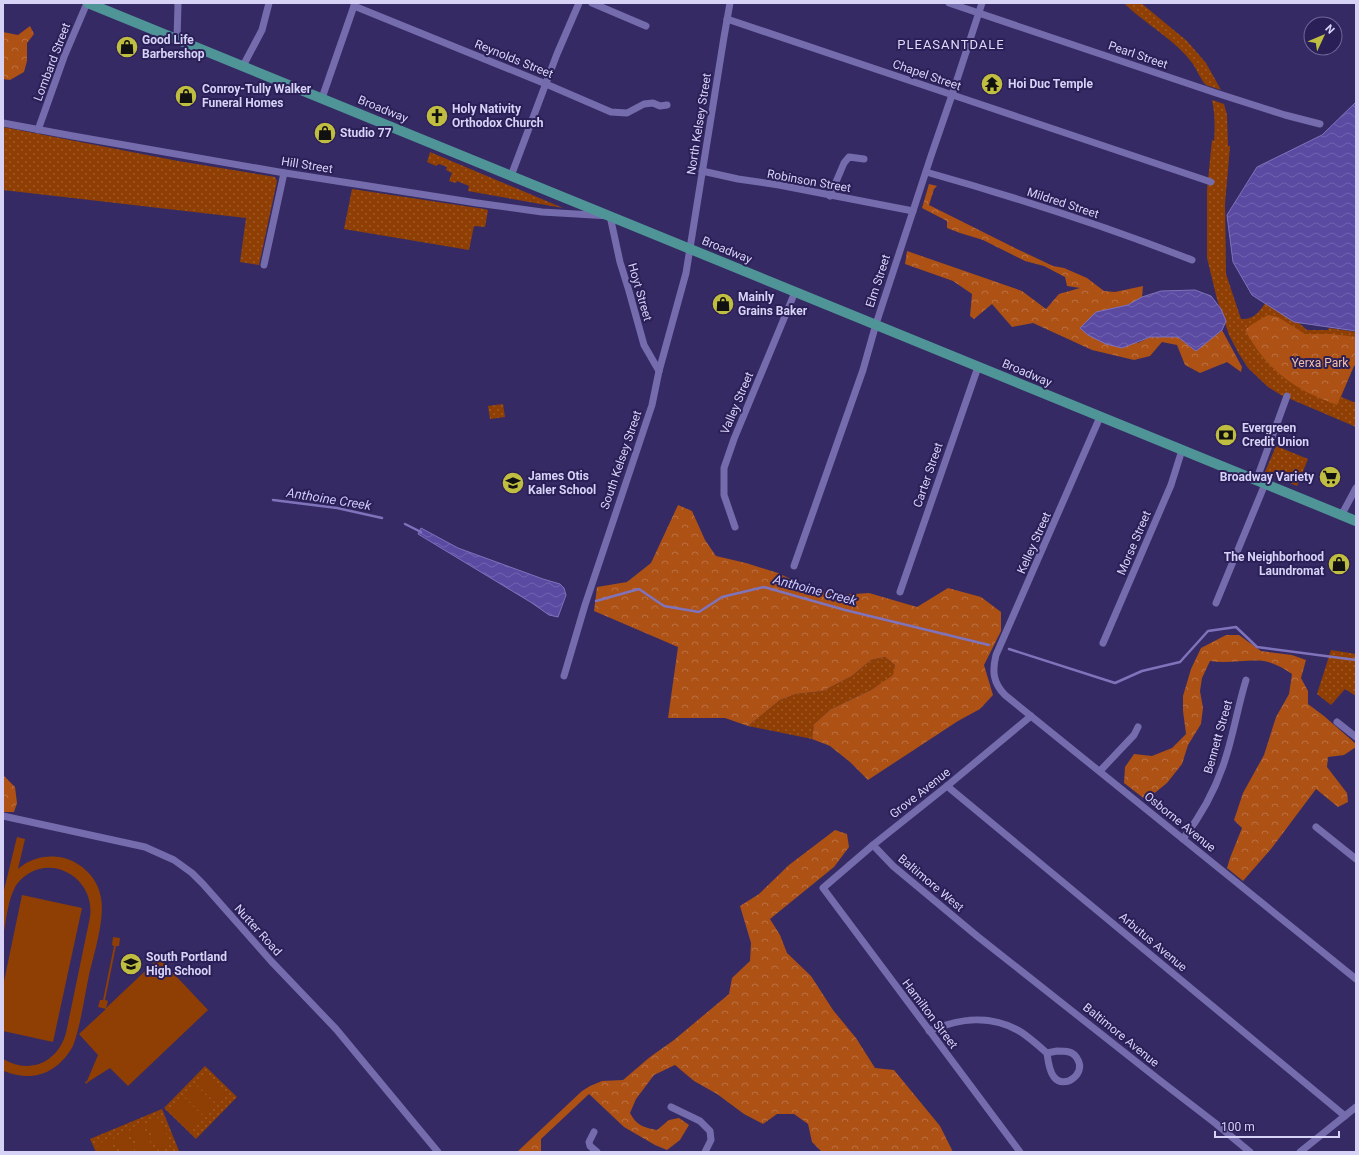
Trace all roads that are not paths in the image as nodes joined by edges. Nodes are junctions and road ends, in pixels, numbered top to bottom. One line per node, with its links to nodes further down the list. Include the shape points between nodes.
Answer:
1 (88, 3): 13 (main road, Broadway); 21 (street, Lombard Street, via 64,57)
2 (178, 3): 13 (street)
3 (269, 3): 14 (street, via 262,30)
4 (579, 3): 15 (street)
5 (592, 3): 12 (street)
6 (730, 3): 11 (street, North Kelsey Street)
7 (949, 3): 10 (street, Pearl Street)
8 (982, 3): 10 (street, Elm Street)
9 (355, 5): 15 (street, Reynolds Street); 17 (street)
10 (979, 13): 16 (street, Elm Street); 20 (street, Pearl Street, via 1223,95)
11 (727, 19): 16 (street, Chapel Street, via 836,54); 23 (street, North Kelsey Street)
12 (646, 26)
13 (177, 40): 14 (main road, Broadway)
14 (243, 66): 17 (main road, Broadway)
15 (546, 84): 18 (street, Reynolds Street, via 616,113 627,113 644,104); 26 (street)
16 (952, 96): 24 (street, Elm Street); 27 (street, Chapel Street)
17 (322, 98): 26 (main road, Broadway)
18 (667, 105)
19 (3, 122): 21 (street, Hill Street)
20 (1320, 124)
21 (38, 130): 25 (street, Hill Street)
22 (864, 159): 28 (street, via 850,157 844,163)
23 (702, 171): 28 (street, Robinson Street); 31 (street, North Kelsey Street)
24 (926, 172): 29 (street, Elm Street); 32 (street, Mildred Street, via 1047,208)
25 (284, 173): 30 (street, Hill Street, via 542,212); 33 (street)
26 (511, 176): 30 (main road, Broadway)
27 (1210, 182)
28 (830, 196): 29 (street, Robinson Street)
29 (913, 212): 35 (street, Elm Street)
30 (610, 216): 31 (main road, Broadway); 37 (street, Hoyt Street, via 642,338 649,356)
31 (690, 249): 34 (main road, Broadway); 37 (street, South Kelsey Street, via 686,273)
32 (1192, 260)
33 (264, 265)
34 (795, 292): 35 (main road, Broadway); 45 (street, Valley Street, via 724,468 724,495)
35 (876, 324): 36 (main road, Broadway); 46 (street, Elm Street, via 863,370)
36 (978, 366): 39 (main road, Broadway); 47 (street, Carter Street)
37 (659, 370): 50 (street, South Kelsey Street, via 652,405 584,605)
38 (1287, 396): 41 (street)
39 (1100, 417): 40 (main road, Broadway); 51 (street, Kelley Street, via 996,655)
40 (1182, 450): 41 (main road, Broadway); 49 (street, Morse Street, via 1171,485)
41 (1261, 483): 43 (main road, Broadway); 48 (street)
42 (1356, 488): 43 (street)
43 (1341, 516): 44 (main road, Broadway)
44 (1356, 521)
45 (735, 526)
46 (794, 566)
47 (900, 592)
48 (1216, 603)
49 (1103, 643)
50 (564, 676)
51 (994, 678): 53 (street, Osborne Avenue, via 996,685 1005,695)
52 (1246, 680): 61 (street, Bennett Street, via 1216,783 1195,825)
53 (1031, 716): 57 (street, Osborne Avenue); 58 (street, Grove Avenue)
54 (1337, 722): 56 (street)
55 (1138, 727): 57 (street, via 1134,735)
56 (1356, 737)
57 (1100, 771): 61 (street, Osborne Avenue)
58 (947, 786): 62 (street, Grove Avenue); 71 (street, Arbutus Avenue)
59 (3, 816): 73 (street, Nutter Road, via 130,843 160,853 180,864 204,884 271,961 336,1029)
60 (1316, 827): 63 (street)
61 (1184, 839): 66 (street, Osborne Avenue)
62 (872, 845): 64 (street, Grove Avenue); 65 (street, Baltimore West, via 893,866)
63 (1356, 859)
64 (823, 888): 67 (street, Hamilton Street)
65 (977, 936): 77 (street, Baltimore Avenue)
66 (1356, 979)
67 (929, 1031): 68 (street, via 948,1023 966,1020 998,1022 1019,1031); 76 (street, Hamilton Street)
68 (1047, 1053): 68 (street, via 1070,1052 1076,1056 1080,1070 1075,1078 1066,1082 1053,1077)
69 (672, 1108): 75 (street, via 700,1121 710,1131 711,1140)
70 (1355, 1111): 71 (street)
71 (1345, 1116): 78 (street)
72 (594, 1132): 74 (street, via 589,1142)
73 (438, 1152)
74 (597, 1152)
75 (705, 1152)
76 (1020, 1152)
77 (1250, 1152)
78 (1300, 1152)

